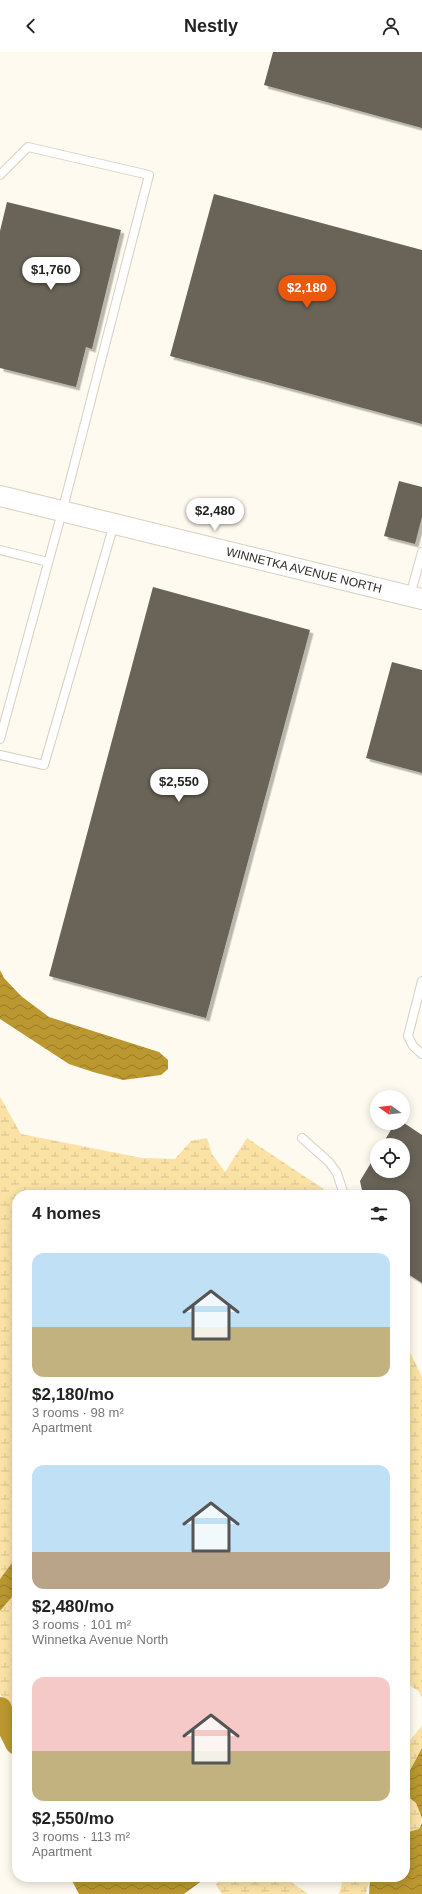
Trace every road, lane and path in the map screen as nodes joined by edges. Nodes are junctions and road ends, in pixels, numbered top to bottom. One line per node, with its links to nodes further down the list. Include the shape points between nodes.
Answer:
1 (0, 175): 3 (lane, via 28,147 149,175)
2 (0, 496): 3 (street, WINNETKA AVENUE NORTH)
3 (62, 512): 4 (street, WINNETKA AVENUE NORTH); 7 (lane)
4 (114, 524): 8 (street, WINNETKA AVENUE NORTH); 10 (lane, via 44,765)
5 (0, 550): 7 (lane)
6 (422, 552): 8 (lane)
7 (48, 562): 9 (lane)
8 (416, 597)
9 (0, 739)
10 (0, 755)
11 (422, 981): 12 (lane, via 408,1036 413,1046)
12 (422, 1054)
13 (302, 1138): 14 (lane, via 337,1173)
14 (342, 1190)

